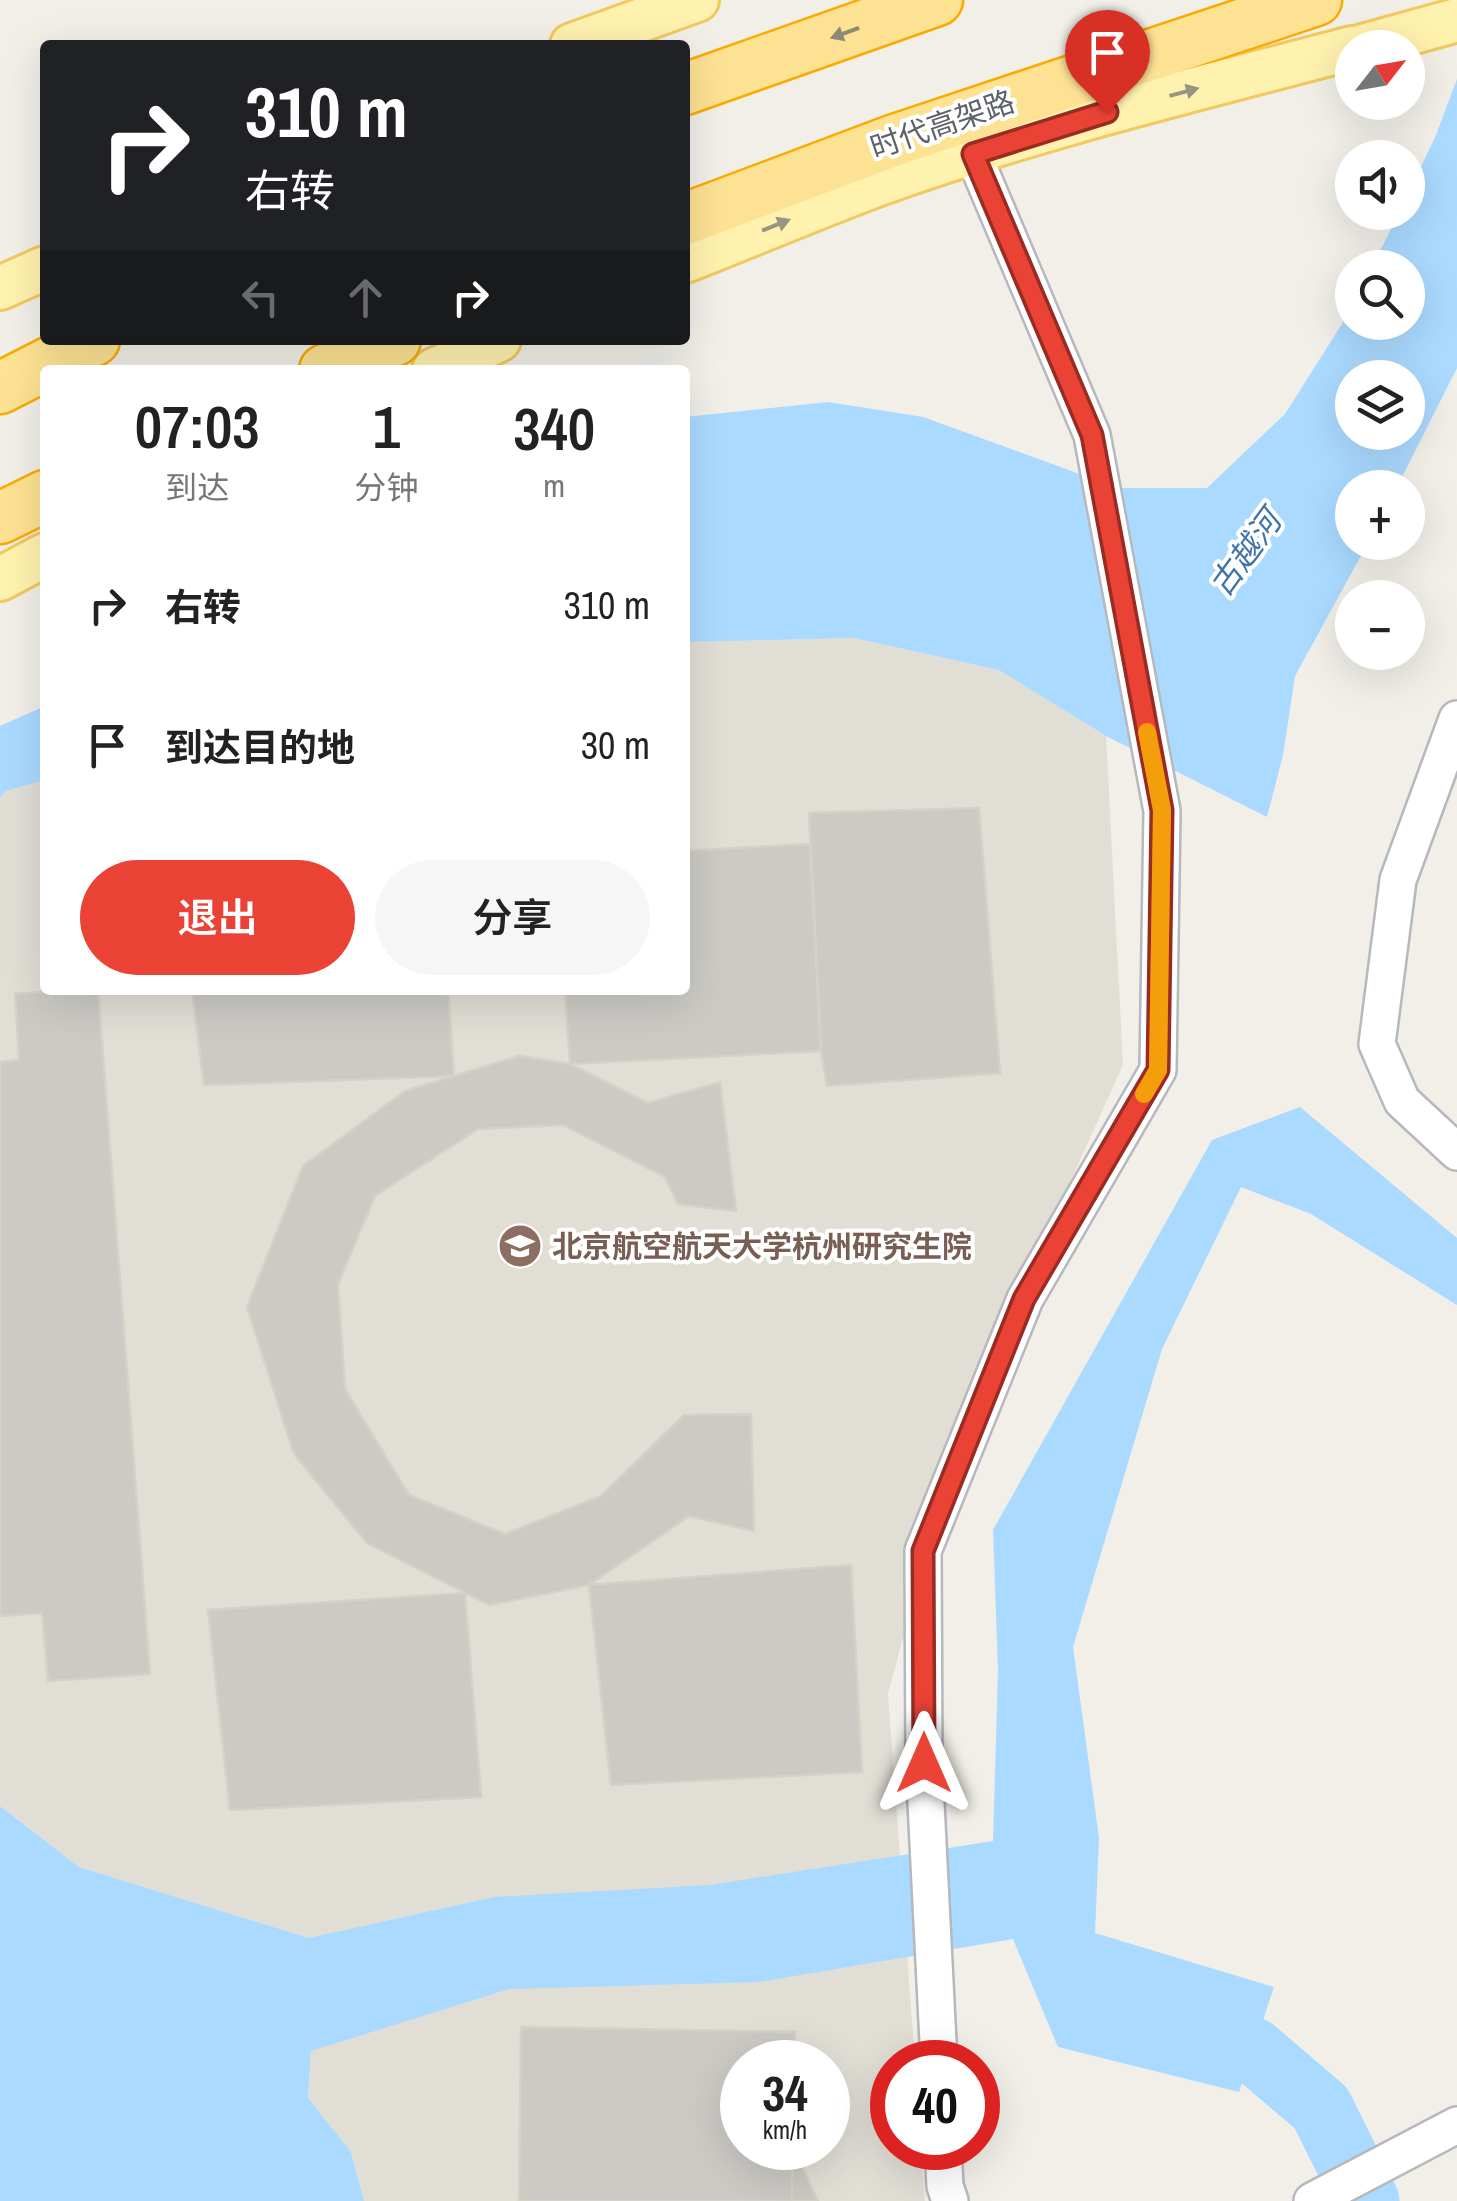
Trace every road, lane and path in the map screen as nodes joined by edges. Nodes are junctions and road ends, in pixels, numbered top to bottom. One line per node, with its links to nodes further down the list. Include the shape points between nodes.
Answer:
1 (697, 0): 4 (main road)
2 (936, 0): 6 (highway, one-way to 6)
3 (1316, 0): 8 (highway, 时代高架路, via 963,116)
4 (586, 40)
5 (1335, 53): 7 (main road, one-way to 5)
6 (690, 88)
7 (973, 154): 9 (main road, one-way to 7); 28 (street, via 1092,435 1162,810 1158,1070 1024,1299 923,1551 924,1763)
8 (690, 217)
9 (690, 259)
10 (40, 270): 11 (main road)
11 (0, 288)
12 (40, 332): 16 (highway)
13 (84, 345): 17 (highway)
14 (383, 345): 18 (highway)
15 (489, 345): 19 (main road)
16 (0, 352)
17 (45, 365)
18 (336, 365)
19 (445, 365)
20 (40, 368): 21 (highway)
21 (0, 388)
22 (40, 498): 23 (highway)
23 (0, 518)
24 (40, 558): 25 (main road)
25 (0, 579)
26 (1457, 719): 27 (street, via 1398,880 1378,1044 1402,1101)
27 (1457, 1152)
28 (938, 2040)
29 (1457, 2125): 32 (street)
30 (945, 2170): 31 (street)
31 (950, 2201)
32 (1312, 2201)

